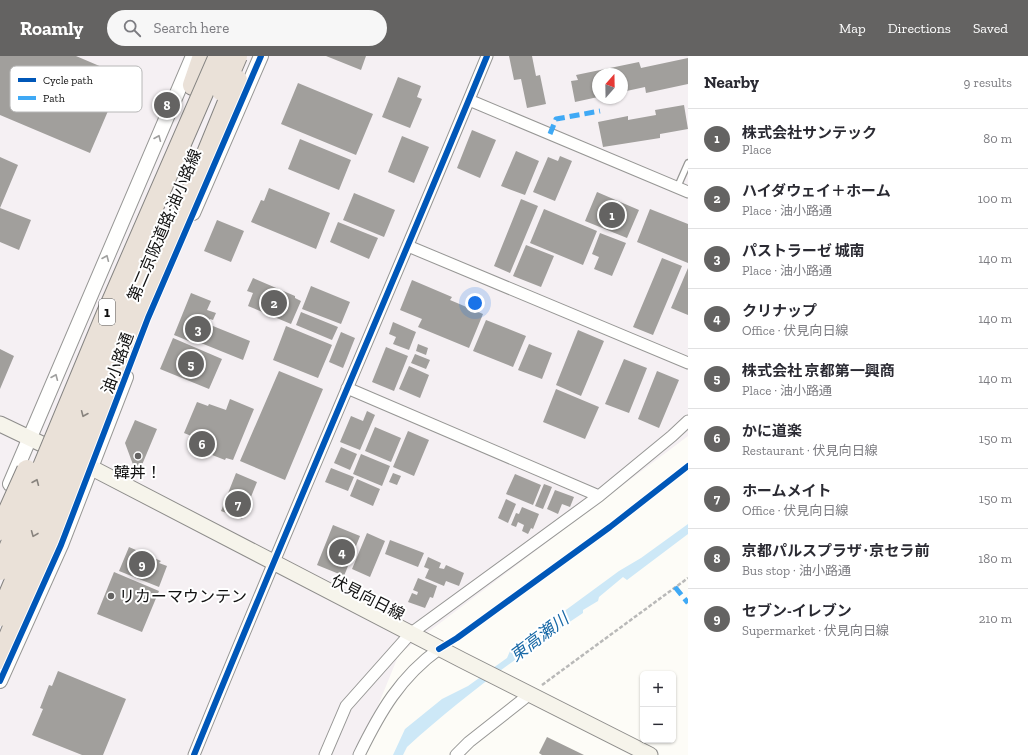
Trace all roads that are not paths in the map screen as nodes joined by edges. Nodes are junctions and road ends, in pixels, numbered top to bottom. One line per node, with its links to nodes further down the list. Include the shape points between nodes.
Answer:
1 (193, 56): 17 (street, one-way to 1)
2 (203, 56): 21 (highway, bridge, via 99,309)
3 (219, 56): 23 (highway, 第二京阪道路;油小路線 / 1, one-way to 3, bridge, via 107,313)
4 (237, 56): 24 (highway, 第二京阪道路;油小路線 / 1, one-way to 24, bridge, via 123,320)
5 (248, 56): 27 (highway, bridge)
6 (261, 56): 18 (street, 油小路通, via 148,318)
7 (487, 56): 8 (street)
8 (469, 100): 10 (street); 12 (street)
9 (688, 163): 10 (lane)
10 (677, 188): 11 (street)
11 (688, 192)
12 (408, 246): 13 (street); 14 (street)
13 (688, 363)
14 (347, 388): 19 (street); 22 (street)
15 (688, 421): 19 (street)
16 (0, 424): 17 (main road, 伏見向日線)
17 (29, 439): 18 (main road, 伏見向日線); 20 (street)
18 (92, 468): 22 (main road, 伏見向日線); 28 (street, 油小路通, via 61,545)
19 (599, 496): 25 (street)
20 (0, 509)
21 (0, 530)
22 (272, 563): 25 (main road, 伏見向日線); 30 (street)
23 (0, 570)
24 (0, 616)
25 (410, 634): 26 (main road, 伏見向日線); 31 (street, via 346,706)
26 (439, 649): 29 (main road, 伏見向日線); 32 (street, via 402,682 381,712)
27 (0, 659)
28 (0, 681)
29 (525, 692): 33 (street); 34 (main road, 伏見向日線)
30 (194, 755)
31 (325, 755)
32 (359, 755)
33 (456, 755)
34 (650, 755)

